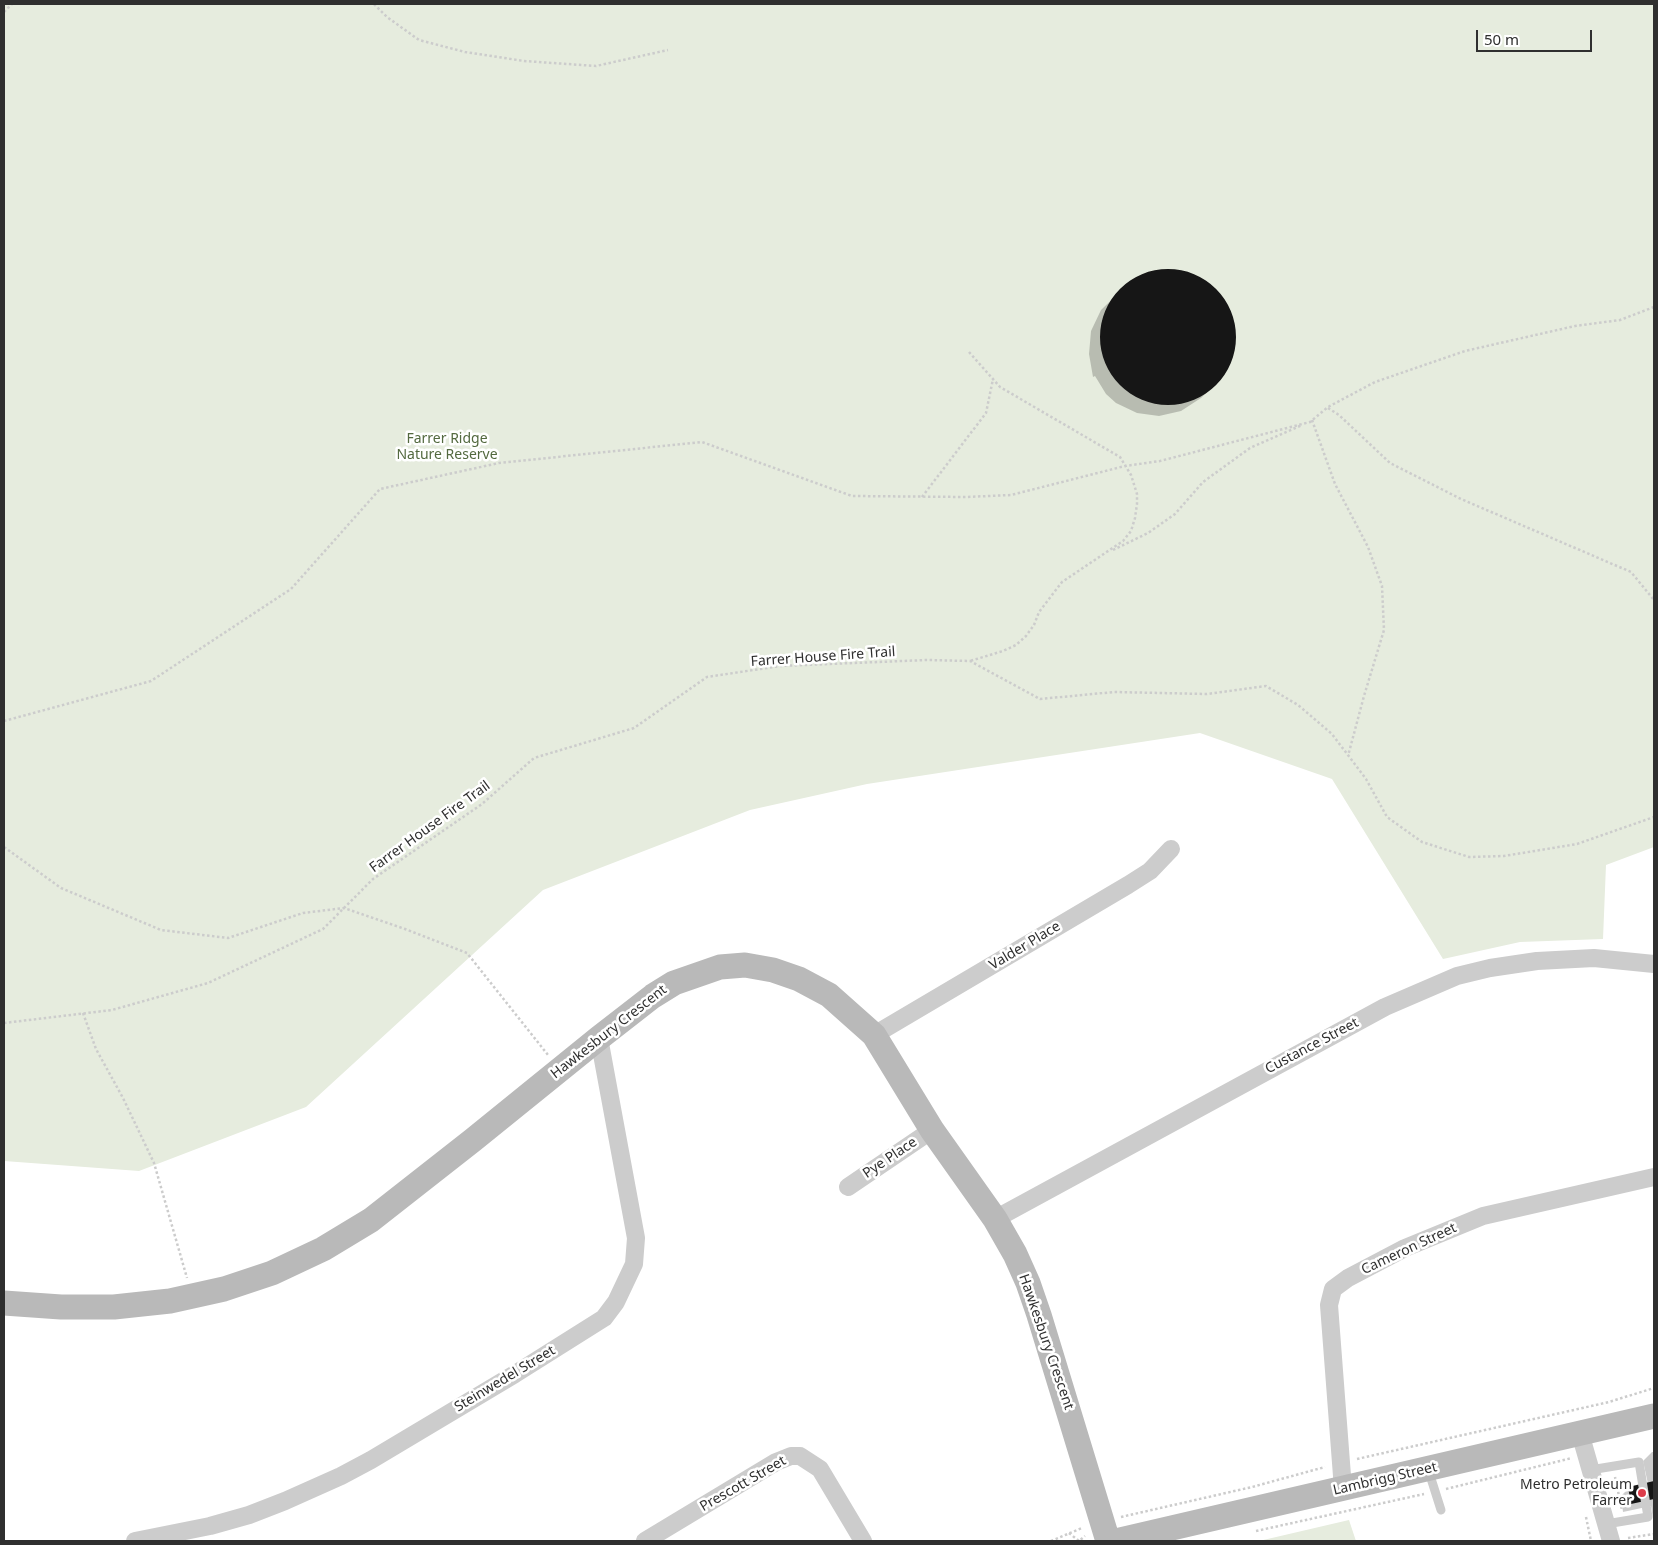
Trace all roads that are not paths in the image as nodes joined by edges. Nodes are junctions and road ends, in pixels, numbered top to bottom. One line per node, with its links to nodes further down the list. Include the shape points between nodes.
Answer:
1 (1171, 849): 3 (street, Valder Place, via 1150,871 1128,885)
2 (1654, 964): 8 (street, Custance Street, via 1594,958 1537,961 1457,976 1376,1011)
3 (874, 1035): 4 (street, Hawkesbury Crescent, via 829,994 773,970 745,965 720,967 674,983); 5 (street, Hawkesbury Crescent)
4 (599, 1038): 9 (street, Hawkesbury Crescent, via 371,1220 323,1250 272,1273 224,1289 170,1301 114,1307); 18 (street, Steinwedel Street, via 636,1238 634,1264 616,1302 604,1318 341,1476 249,1515)
5 (932, 1130): 7 (street, Pye Place); 8 (street, Hawkesbury Crescent)
6 (1654, 1177): 14 (street, Cameron Street, via 1483,1216 1405,1248 1333,1289 1329,1305)
7 (848, 1187)
8 (995, 1219): 17 (street, Hawkesbury Crescent, via 1018,1262 1039,1314)
9 (4, 1303)
10 (1654, 1416): 11 (street, Lambrigg Street)
11 (1580, 1434): 12 (street, Lambrigg Street); 13 (street)
12 (1428, 1469): 14 (street, Lambrigg Street); 15 (lane)
13 (1590, 1470): 16 (street); 16 (lane, via 1639,1462 1648,1517)
14 (1343, 1489): 21 (street, Lambrigg Street)
15 (1441, 1510)
16 (1606, 1524): 22 (street)
17 (1097, 1538)
18 (135, 1541)
19 (645, 1541): 20 (street, Prescott Street, via 776,1462 800,1456 820,1469)
20 (863, 1541)
21 (1116, 1541)
22 (1611, 1541)

